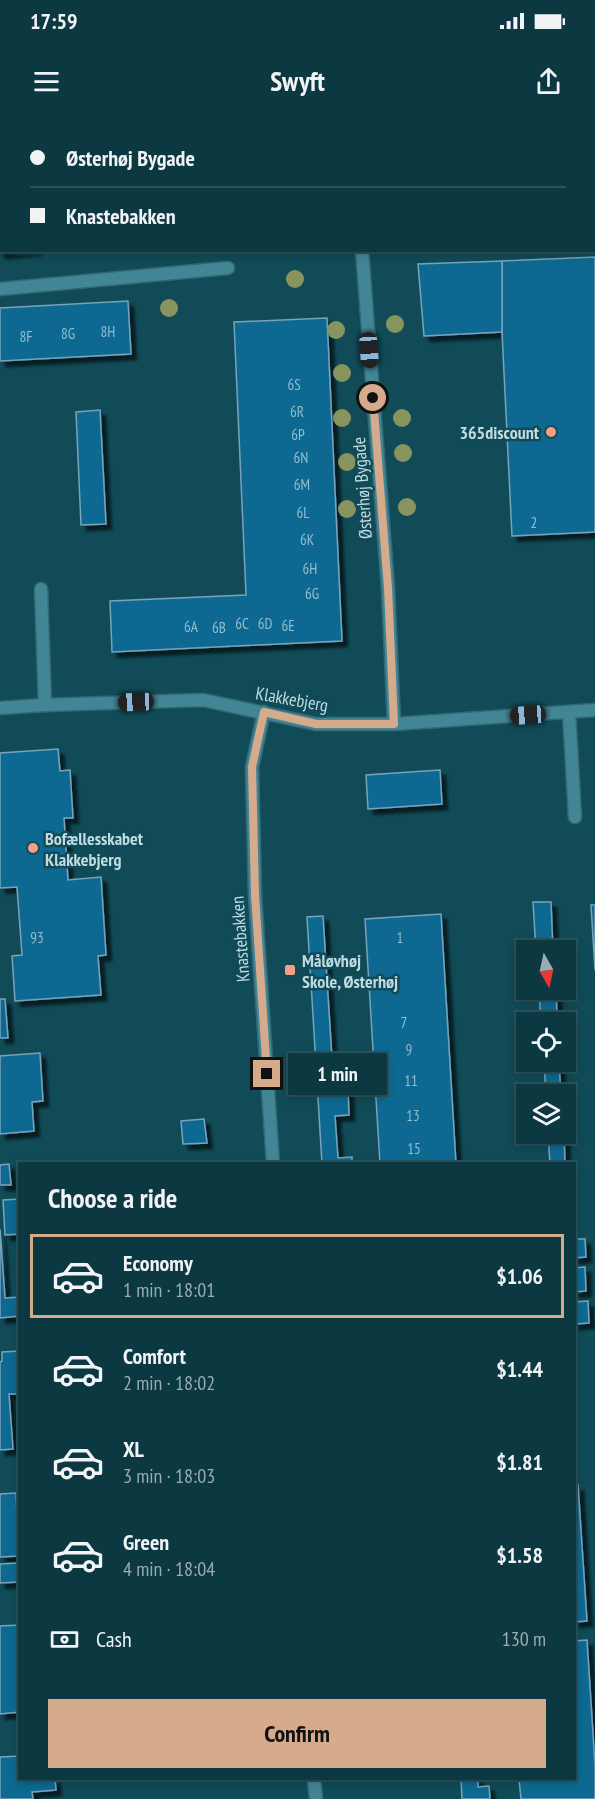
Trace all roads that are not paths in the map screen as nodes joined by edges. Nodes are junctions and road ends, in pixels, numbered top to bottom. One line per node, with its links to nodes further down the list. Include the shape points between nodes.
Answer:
1 (362, 252): 10 (street, Østerhøj Bygade, via 388,588)
2 (228, 268): 3 (street)
3 (0, 289)
4 (41, 589): 5 (street)
5 (45, 705): 6 (street, Klakkebjerg); 8 (street, Klakkebjerg, via 203,700)
6 (0, 708)
7 (595, 710): 9 (street, Klakkebjerg)
8 (264, 712): 10 (street, Klakkebjerg, via 316,724); 12 (street, Knastebakken, via 252,767 255,895)
9 (569, 712): 10 (street, Klakkebjerg); 11 (street)
10 (394, 724)
11 (575, 818)
12 (273, 1162)
13 (314, 1780): 14 (street)
14 (316, 1799)

